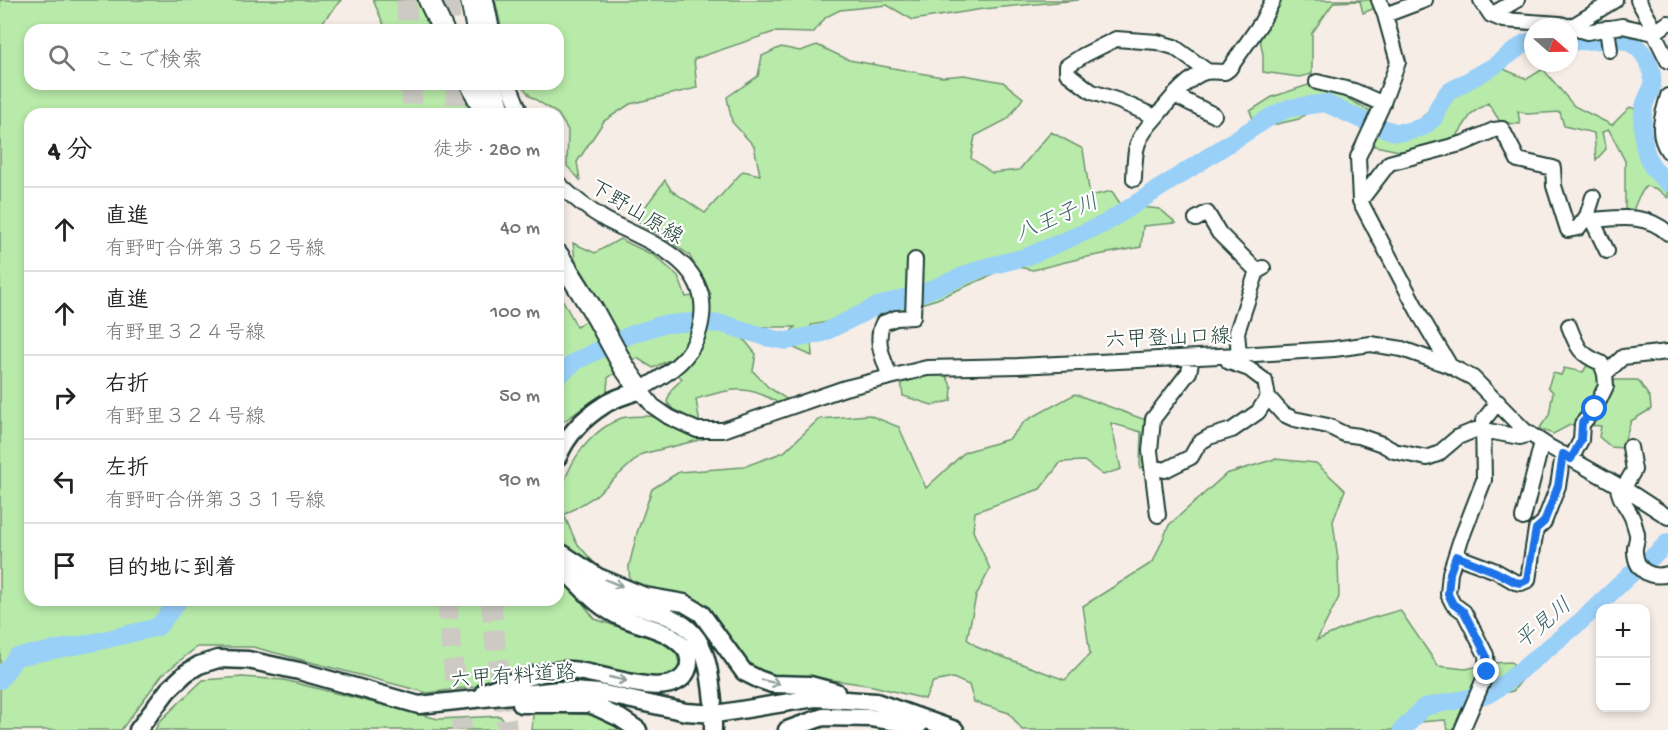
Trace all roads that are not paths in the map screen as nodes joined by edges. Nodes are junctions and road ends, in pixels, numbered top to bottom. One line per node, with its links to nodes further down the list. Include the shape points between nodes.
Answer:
1 (429, 0): 16 (highway)
2 (471, 0): 17 (highway)
3 (486, 0): 18 (street)
4 (1273, 0): 24 (street, via 1229,69)
5 (1379, 0): 11 (street)
6 (1425, 0): 11 (street)
7 (1481, 0): 12 (street)
8 (1517, 0): 12 (street)
9 (1615, 0): 14 (street)
10 (1638, 0): 21 (street)
11 (1385, 15): 34 (street, via 1398,62)
12 (1491, 15): 13 (street)
13 (1524, 21)
14 (1578, 22)
15 (1668, 23): 21 (street)
16 (440, 24)
17 (476, 24)
18 (491, 24)
19 (1578, 29): 20 (street)
20 (1607, 30): 21 (street, via 1622,26); 22 (street)
21 (1654, 33): 23 (street)
22 (1610, 50)
23 (1668, 61)
24 (1207, 71): 29 (street); 36 (street, via 1174,48 1157,42 1116,39 1067,66 1066,73 1092,92)
25 (1317, 82): 34 (street, via 1354,91)
26 (474, 90): 31 (highway)
27 (494, 90): 32 (highway)
28 (511, 90): 33 (street)
29 (1174, 95): 35 (street); 36 (street)
30 (1668, 96): 37 (street, via 1659,133)
31 (483, 108)
32 (499, 108)
33 (519, 108)
34 (1380, 111): 41 (street, via 1358,157)
35 (1214, 115)
36 (1156, 117): 38 (street, via 1141,134 1135,149)
37 (1666, 144)
38 (1134, 180)
39 (564, 189): 55 (street, 下野山原線, via 604,219 650,240 676,258 693,273 700,289 701,328 689,354 674,370)
40 (1593, 197): 42 (street)
41 (1360, 201): 42 (street, via 1389,163 1502,129 1518,160 1553,168 1554,186 1568,230 1578,228); 52 (street)
42 (1589, 218): 44 (street, via 1632,217 1652,221); 45 (street)
43 (1196, 219): 50 (street, via 1207,213 1219,233 1260,270 1237,332)
44 (1668, 233)
45 (1607, 251)
46 (915, 260): 54 (street, via 913,317 883,323 879,331 880,349)
47 (564, 264): 55 (highway)
48 (1569, 326): 53 (street, via 1581,350 1601,363)
49 (1668, 352): 53 (street, via 1623,357)
50 (1233, 356): 51 (street, 六甲登山口線); 52 (street, 六甲登山口線, via 1371,344 1402,349); 56 (street, via 1229,362 1249,369 1265,381)
51 (1192, 358): 54 (street, 六甲登山口線, via 927,368); 64 (street, via 1189,372 1153,419 1150,451)
52 (1450, 366): 57 (street, 六甲登山口線, via 1473,378)
53 (1605, 374): 63 (street, via 1606,386 1595,409 1582,423 1581,440)
54 (890, 377): 55 (street, 六甲登山口線, via 845,388 723,430 697,430 669,417)
55 (640, 390): 61 (main road, via 606,403)
56 (1268, 397): 58 (street, via 1288,416 1427,458 1458,437); 64 (street, via 1258,412 1232,430 1199,443 1191,457 1165,470)
57 (1498, 402): 58 (street, via 1483,421); 59 (street, 六甲登山口線)
58 (1483, 430): 59 (street, via 1520,437); 71 (street, via 1484,480)
59 (1529, 434): 60 (street, 六甲登山口線)
60 (1542, 442): 63 (street, 六甲登山口線); 68 (street, via 1536,494)
61 (564, 443)
62 (1630, 447): 65 (street, via 1634,470)
63 (1567, 457): 65 (street, 六甲登山口線); 71 (street, via 1544,522 1536,529 1527,580 1515,582)
64 (1154, 467): 66 (street)
65 (1621, 488): 67 (street, 六甲登山口線); 73 (street, via 1618,493 1632,517 1637,535 1635,552 1641,568 1651,575)
66 (1158, 515)
67 (1668, 517)
68 (1523, 518)
69 (564, 549): 75 (main road, one-way to 75, via 598,577 644,596 684,603 701,613 744,672 758,679 772,684 810,686)
70 (564, 553): 74 (main road, via 572,570 592,588 619,602 668,615 685,624 706,653)
71 (1456, 556): 82 (street, via 1448,594 1464,612 1486,655 1487,672)
72 (564, 559): 76 (main road, one-way to 72, via 481,693 532,675 564,670 654,687 672,685 684,675 689,654 679,640 597,604 568,574)
73 (1668, 574)
74 (713, 701)
75 (876, 702): 76 (main road, 六甲有料道路, via 815,698 716,714 686,712 600,693 559,690); 81 (main road, 六甲有料道路)
76 (418, 705): 77 (main road, 六甲有料道路, via 299,670 248,660 218,659 186,673); 78 (main road, via 444,710 590,704)
77 (138, 730)
78 (639, 730)
79 (787, 730): 80 (main road, via 823,717 849,716)
80 (947, 730)
81 (955, 730)
82 (1462, 730)

